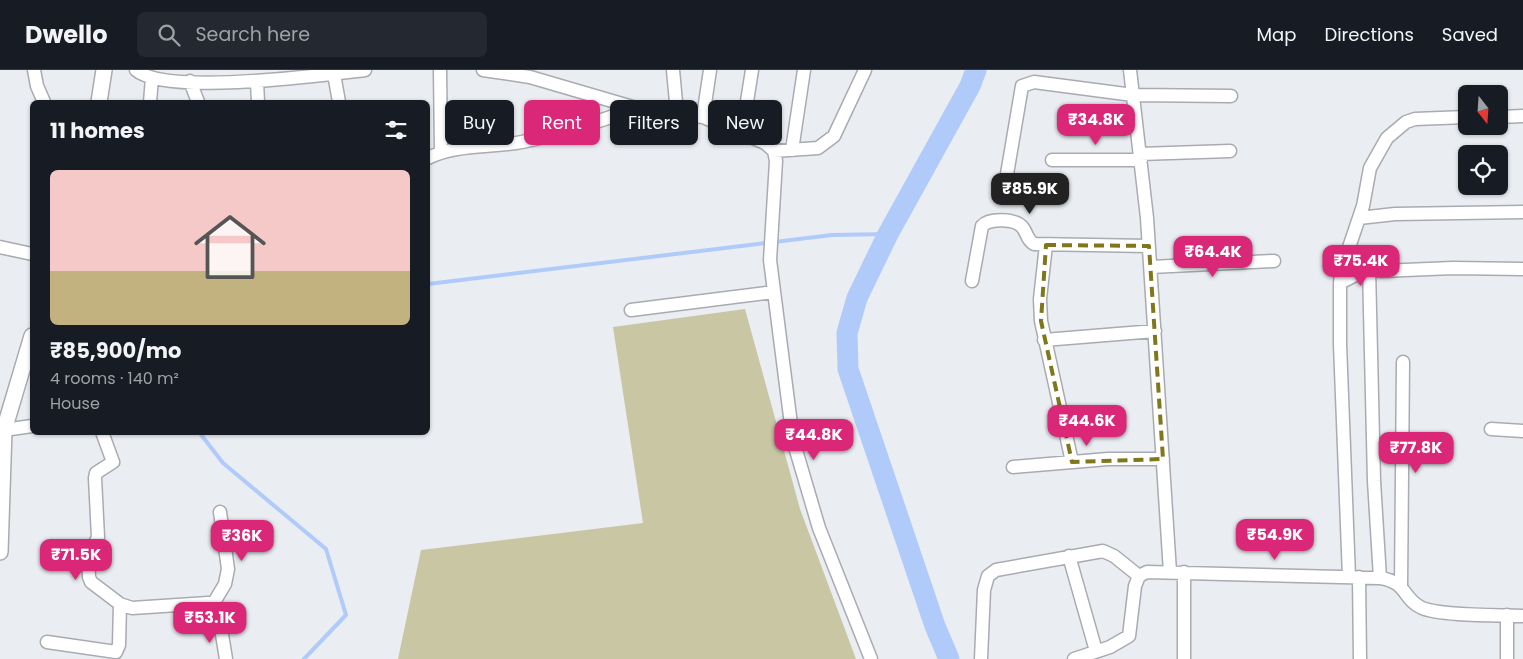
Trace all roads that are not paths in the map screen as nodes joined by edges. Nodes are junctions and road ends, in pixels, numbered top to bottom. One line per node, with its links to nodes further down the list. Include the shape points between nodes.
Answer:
1 (34, 70): 19 (street)
2 (104, 70): 20 (street)
3 (136, 70): 14 (street)
4 (365, 70): 13 (street)
5 (440, 70): 39 (street)
6 (483, 70): 25 (street, via 530,77)
7 (673, 70): 26 (street)
8 (710, 70): 32 (street)
9 (752, 70): 27 (street)
10 (804, 70): 36 (street)
11 (865, 70): 36 (street, via 834,136 818,148)
12 (1130, 70): 17 (street)
13 (334, 74): 16 (street); 24 (street)
14 (152, 78): 15 (street); 21 (street)
15 (190, 81): 16 (street); 22 (street)
16 (257, 82): 23 (street)
17 (1133, 95): 18 (street); 41 (street); 43 (street, via 1058,84 1026,83 1022,86)
18 (1231, 96)
19 (43, 100)
20 (98, 100)
21 (150, 100)
22 (197, 100)
23 (258, 100)
24 (339, 100)
25 (610, 100)
26 (676, 100)
27 (747, 100)
28 (698, 116): 32 (street)
29 (1508, 116): 30 (street)
30 (1523, 116)
31 (610, 117): 39 (street, via 569,132)
32 (702, 117): 34 (street)
33 (1458, 117): 45 (street, via 1415,119 1406,122 1387,138 1370,168)
34 (708, 119)
35 (767, 145): 37 (street)
36 (792, 150): 37 (street)
37 (774, 151): 57 (street, via 770,260)
38 (1230, 151): 41 (street)
39 (441, 152): 40 (street)
40 (430, 157)
41 (1140, 157): 42 (street); 47 (street)
42 (1052, 160)
43 (1007, 174)
44 (1523, 212): 45 (street, via 1395,214)
45 (1359, 218): 49 (street)
46 (1046, 245): 47 (street); 55 (street, via 1030,242 1018,224 986,222 979,236); 60 (street, via 1039,307)
47 (1149, 246): 52 (street)
48 (0, 247): 50 (street)
49 (1346, 252): 53 (street); 56 (street)
50 (30, 254)
51 (1274, 261): 52 (street)
52 (1151, 267): 59 (street)
53 (1369, 268): 54 (street, via 1381,271); 56 (street); 78 (street, via 1374,481)
54 (1523, 269)
55 (972, 281)
56 (1340, 283): 77 (street)
57 (774, 292): 58 (street); 87 (street, via 793,440 819,528)
58 (632, 310)
59 (1155, 330): 60 (street); 68 (street)
60 (1044, 340): 69 (street)
61 (30, 343): 64 (street)
62 (1403, 362): 79 (street)
63 (30, 426): 64 (street)
64 (4, 430): 72 (street)
65 (1491, 430): 66 (street)
66 (1523, 431)
67 (103, 435): 80 (street, via 113,462 96,473 98,537 88,558 88,576 97,589)
68 (1163, 459): 69 (street); 74 (street)
69 (1072, 462): 70 (street)
70 (1013, 467)
71 (220, 512): 81 (street, via 228,569 225,584)
72 (0, 552)
73 (1069, 556): 76 (street, via 1103,551); 85 (street); 88 (street, via 1002,569 988,576 984,590)
74 (1170, 572): 75 (street); 76 (street, via 1147,572)
75 (1184, 572): 77 (street); 90 (street)
76 (1139, 576): 85 (street, via 1129,636)
77 (1354, 577): 78 (street); 91 (street)
78 (1380, 578): 79 (street, via 1393,580)
79 (1401, 586): 82 (street, via 1412,601 1431,611)
80 (120, 604): 81 (street, via 132,608); 84 (street, via 120,645 116,652)
81 (214, 604): 86 (street)
82 (1507, 615): 83 (street); 92 (street)
83 (1523, 616)
84 (47, 642)
85 (1096, 652): 89 (street)
86 (226, 659)
87 (871, 659)
88 (981, 659)
89 (1074, 659)
90 (1184, 659)
91 (1360, 659)
92 (1507, 659)

